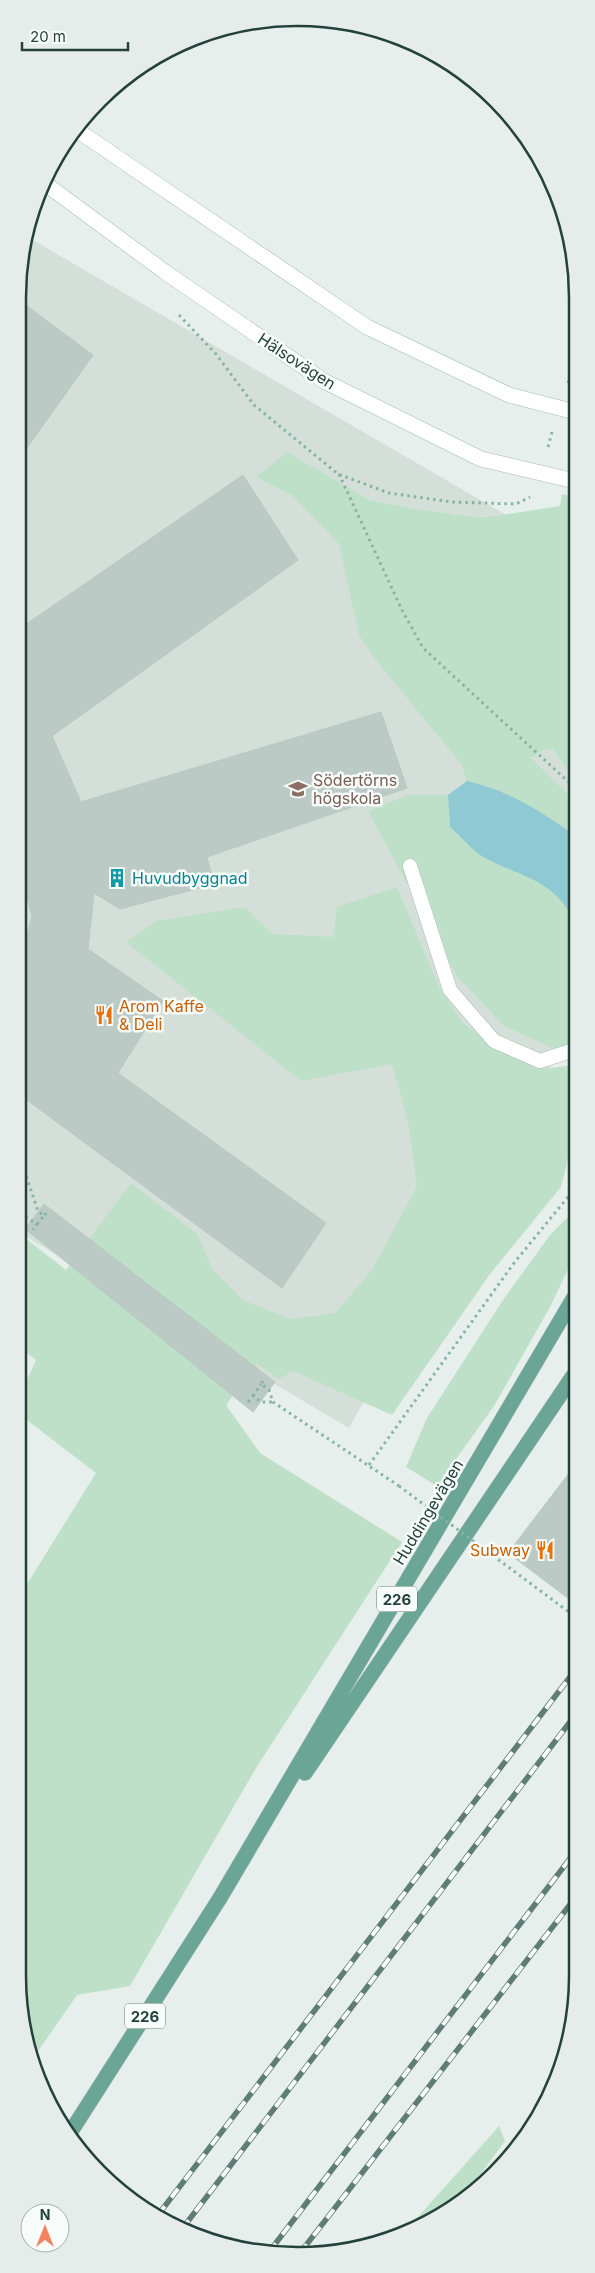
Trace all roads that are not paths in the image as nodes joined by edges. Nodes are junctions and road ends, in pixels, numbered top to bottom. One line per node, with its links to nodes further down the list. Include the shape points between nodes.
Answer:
1 (81, 133): 3 (street, via 367,328 509,395)
2 (50, 187): 4 (street, Hälsovägen, via 324,381 481,459)
3 (569, 410)
4 (569, 480)
5 (410, 866): 6 (lane, via 450,990 472,1018 494,1041 540,1061)
6 (569, 1052)
7 (569, 1306): 9 (main road, Huddingevägen / 226)
8 (569, 1382): 9 (main road, Huddingevägen / 226)
9 (220, 1898): 10 (main road, Huddingevägen / 226)
10 (74, 2128)

